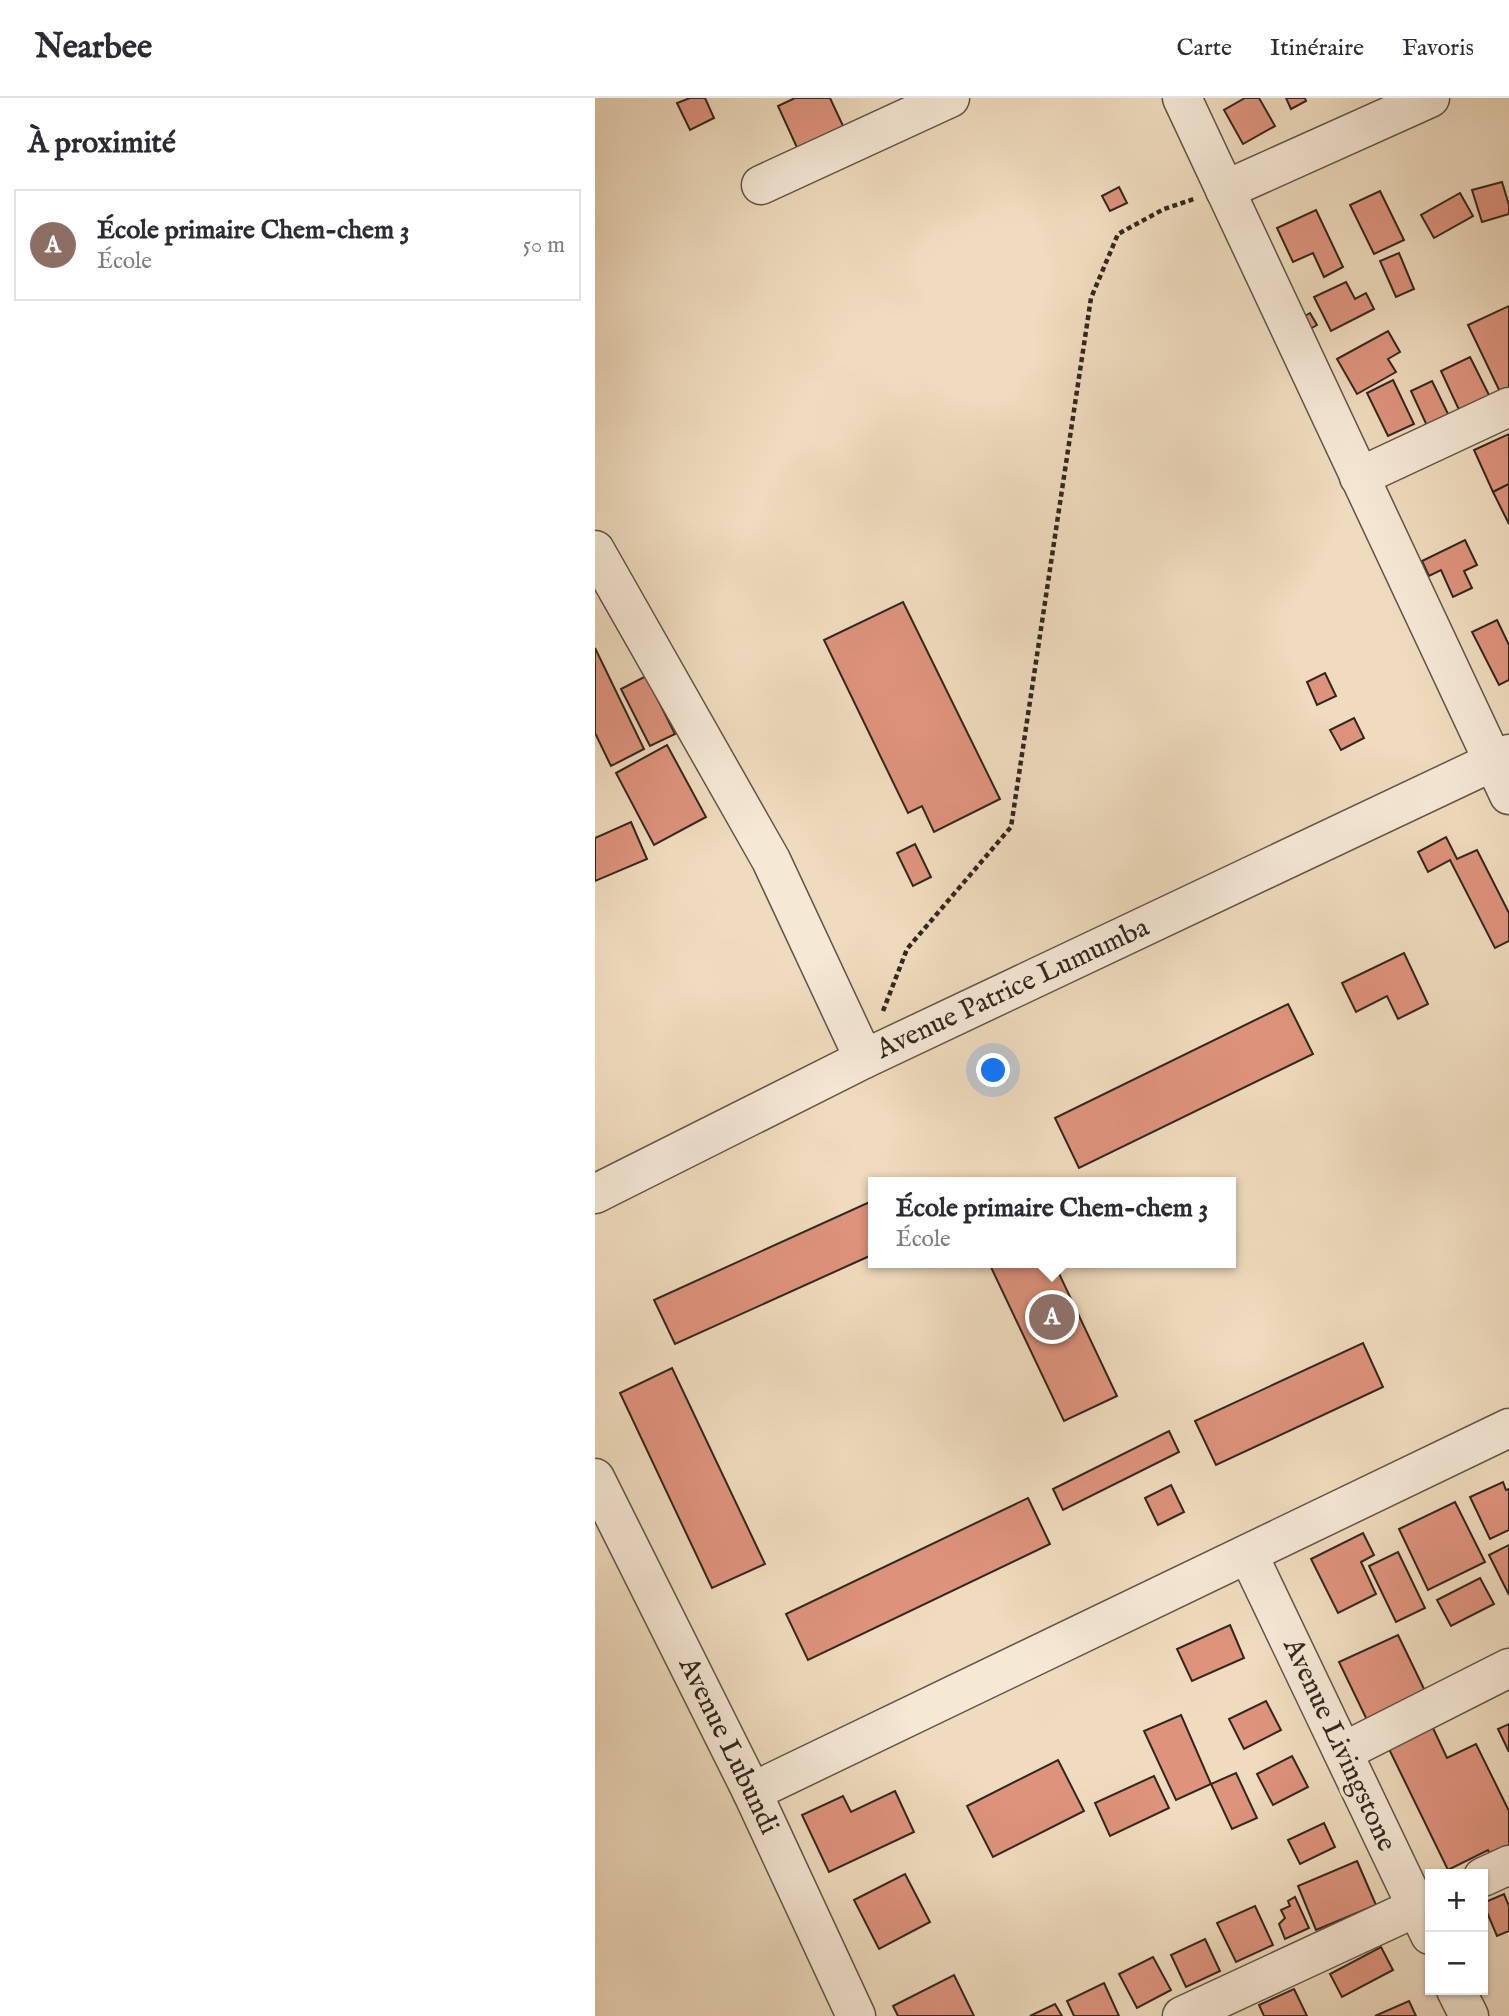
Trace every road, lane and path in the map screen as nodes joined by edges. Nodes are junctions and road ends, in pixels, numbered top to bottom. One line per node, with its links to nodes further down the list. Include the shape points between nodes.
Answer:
1 (950, 98): 4 (street)
2 (1182, 98): 5 (street)
3 (1430, 98): 5 (street)
4 (761, 185)
5 (1225, 190): 7 (street); 11 (path, via 1164,209 1118,234 1091,298 1011,827 907,949)
6 (1509, 407): 7 (street)
7 (1359, 477): 9 (street)
8 (595, 550): 11 (street, via 771,860)
9 (1501, 757): 10 (street); 11 (street, Avenue Patrice Lumumba)
10 (1509, 795)
11 (865, 1059): 12 (street, Avenue Patrice Lumumba)
12 (595, 1194)
13 (1509, 1429): 15 (street)
14 (595, 1478): 18 (street, Avenue Lubundi)
15 (1248, 1554): 17 (street, Avenue Livingstone); 18 (street)
16 (1509, 1668): 17 (street)
17 (1343, 1752): 21 (street, Avenue Livingstone)
18 (752, 1793): 24 (street, Avenue Lubundi)
19 (1509, 1865): 20 (street)
20 (1488, 1875)
21 (1425, 1913)
22 (1425, 1915): 25 (street)
23 (1458, 1995): 26 (street)
24 (856, 2016)
25 (1182, 2016)
26 (1469, 2016)

